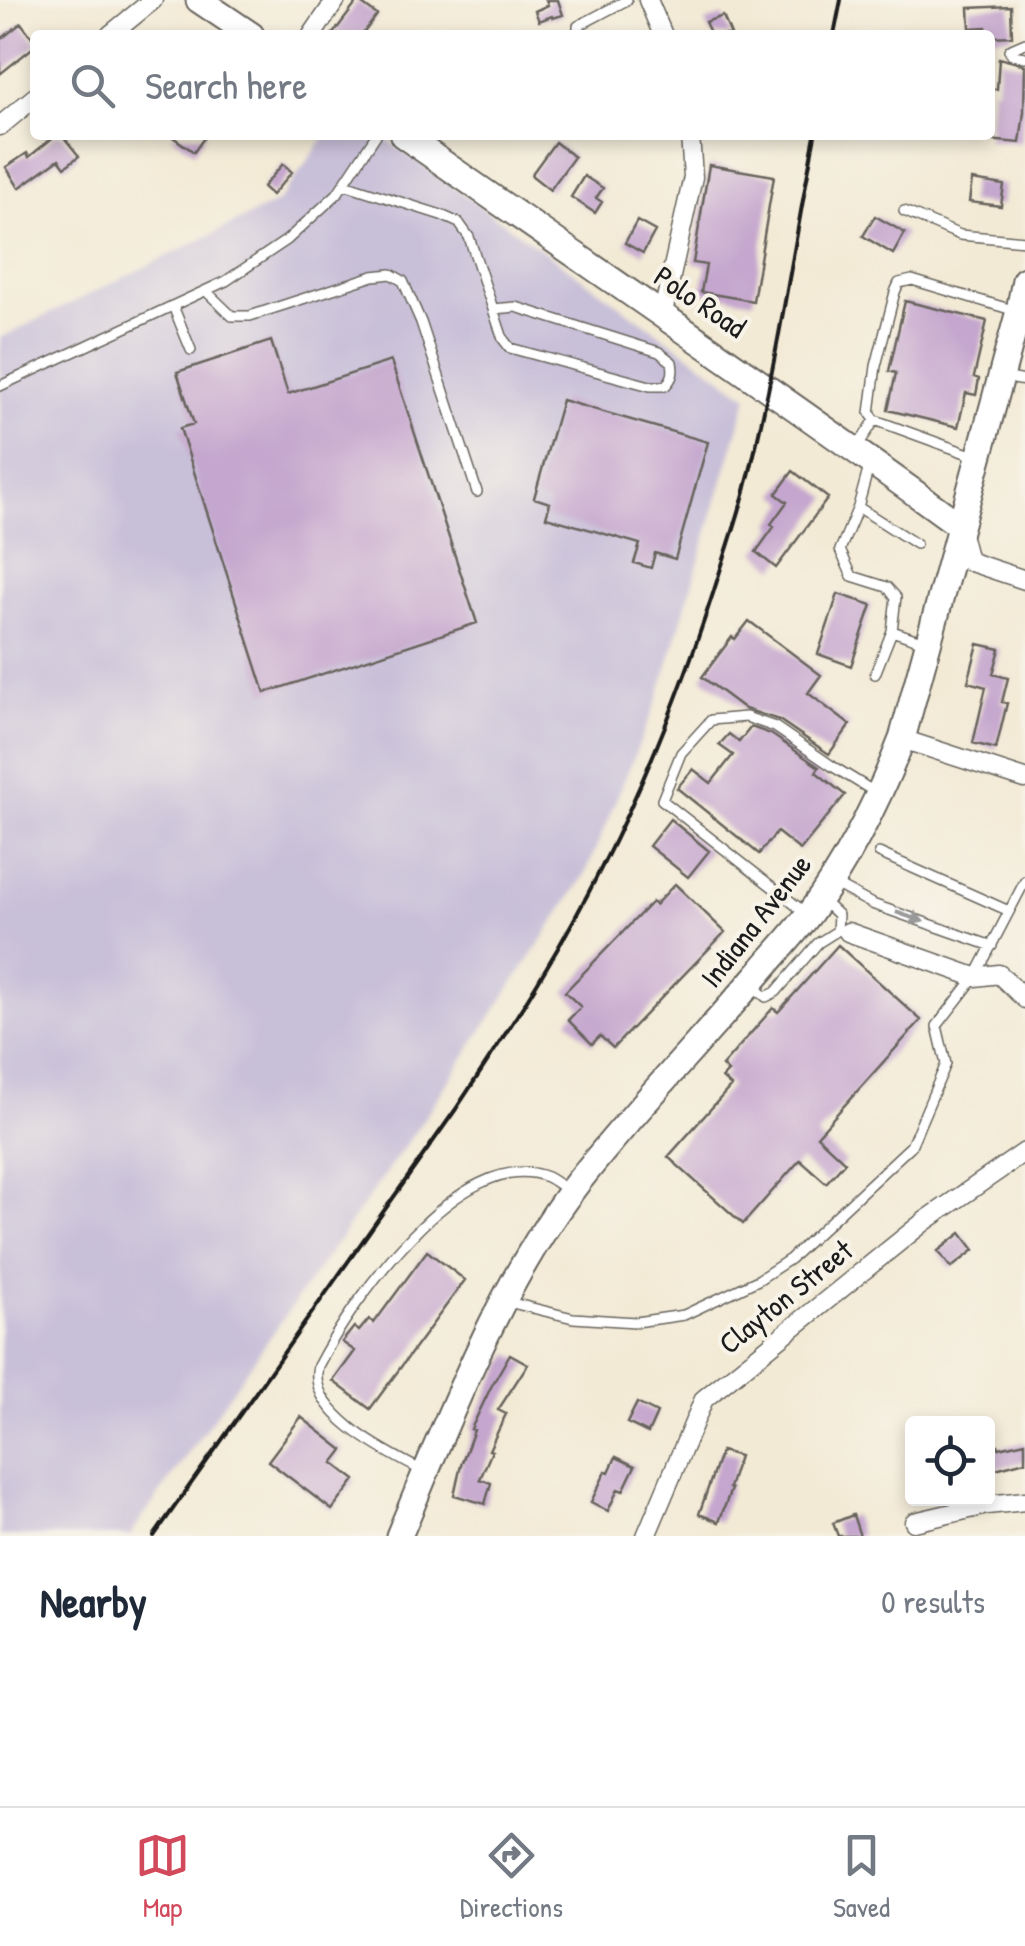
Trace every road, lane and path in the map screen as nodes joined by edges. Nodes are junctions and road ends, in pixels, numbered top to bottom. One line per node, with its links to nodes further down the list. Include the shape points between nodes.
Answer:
1 (153, 0): 6 (street)
2 (199, 0): 7 (main road)
3 (336, 0): 8 (street)
4 (627, 0): 9 (lane)
5 (648, 0): 10 (street)
6 (116, 30)
7 (244, 30)
8 (315, 30)
9 (578, 30)
10 (660, 30)
11 (1025, 43): 12 (lane, via 1009,50)
12 (1025, 57)
13 (30, 101): 14 (street)
14 (0, 126)
15 (373, 140): 18 (lane)
16 (410, 140): 26 (main road, Polo Road)
17 (690, 140): 26 (street, via 693,177)
18 (344, 184): 22 (lane, via 287,240); 24 (lane, via 458,224 470,238)
19 (904, 211): 20 (lane, via 960,235)
20 (1025, 241)
21 (1025, 280): 25 (main road, Indiana Avenue)
22 (206, 291): 23 (lane); 33 (lane, via 232,316 250,316 373,276 403,281)
23 (173, 306): 27 (lane); 29 (lane)
24 (493, 308): 24 (lane, via 510,348 650,386 672,380 672,362 659,352 516,307)
25 (1019, 312): 28 (main road, Indiana Avenue); 30 (lane, via 912,280 900,283 876,366 870,412)
26 (662, 317): 31 (main road, Polo Road)
27 (191, 350)
28 (1013, 379): 32 (main road, Indiana Avenue)
29 (0, 386)
30 (875, 420): 31 (lane); 32 (lane)
31 (863, 455): 34 (lane); 35 (main road, Polo Road)
32 (978, 457): 35 (main road, Indiana Avenue)
33 (477, 492)
34 (858, 507): 36 (lane); 38 (lane, via 840,550 852,576 887,586 896,597)
35 (959, 525): 37 (street, via 968,561); 39 (main road, Indiana Avenue)
36 (916, 544)
37 (1025, 580)
38 (892, 631): 39 (lane); 40 (lane)
39 (927, 643): 41 (main road, Indiana Avenue)
40 (875, 674)
41 (902, 739): 42 (street); 43 (main road, Indiana Avenue)
42 (1025, 779)
43 (880, 795): 46 (main road, Indiana Avenue); 46 (lane, via 775,727 746,717 710,720 682,754 662,800)
44 (880, 853): 47 (lane)
45 (1025, 881): 47 (lane)
46 (820, 898): 49 (lane, one-way to 49, via 872,904); 53 (main road, Indiana Avenue)
47 (1009, 911): 49 (lane)
48 (848, 932): 50 (street)
49 (992, 946): 50 (lane)
50 (976, 977): 51 (street, via 1000,974); 54 (lane, via 937,1026 946,1064 911,1146 774,1270 684,1315 636,1322 572,1318)
51 (1025, 1000)
52 (1025, 1152): 59 (street, Clayton Street, via 925,1220 704,1399)
53 (571, 1192): 54 (main road, Indiana Avenue); 55 (lane, via 547,1178 517,1174 464,1194 404,1244 329,1343 316,1376 332,1414)
54 (504, 1301): 55 (main road, Indiana Avenue)
55 (426, 1472): 58 (main road, Indiana Avenue)
56 (1025, 1501): 57 (street)
57 (914, 1522)
58 (399, 1536)
59 (646, 1536)

